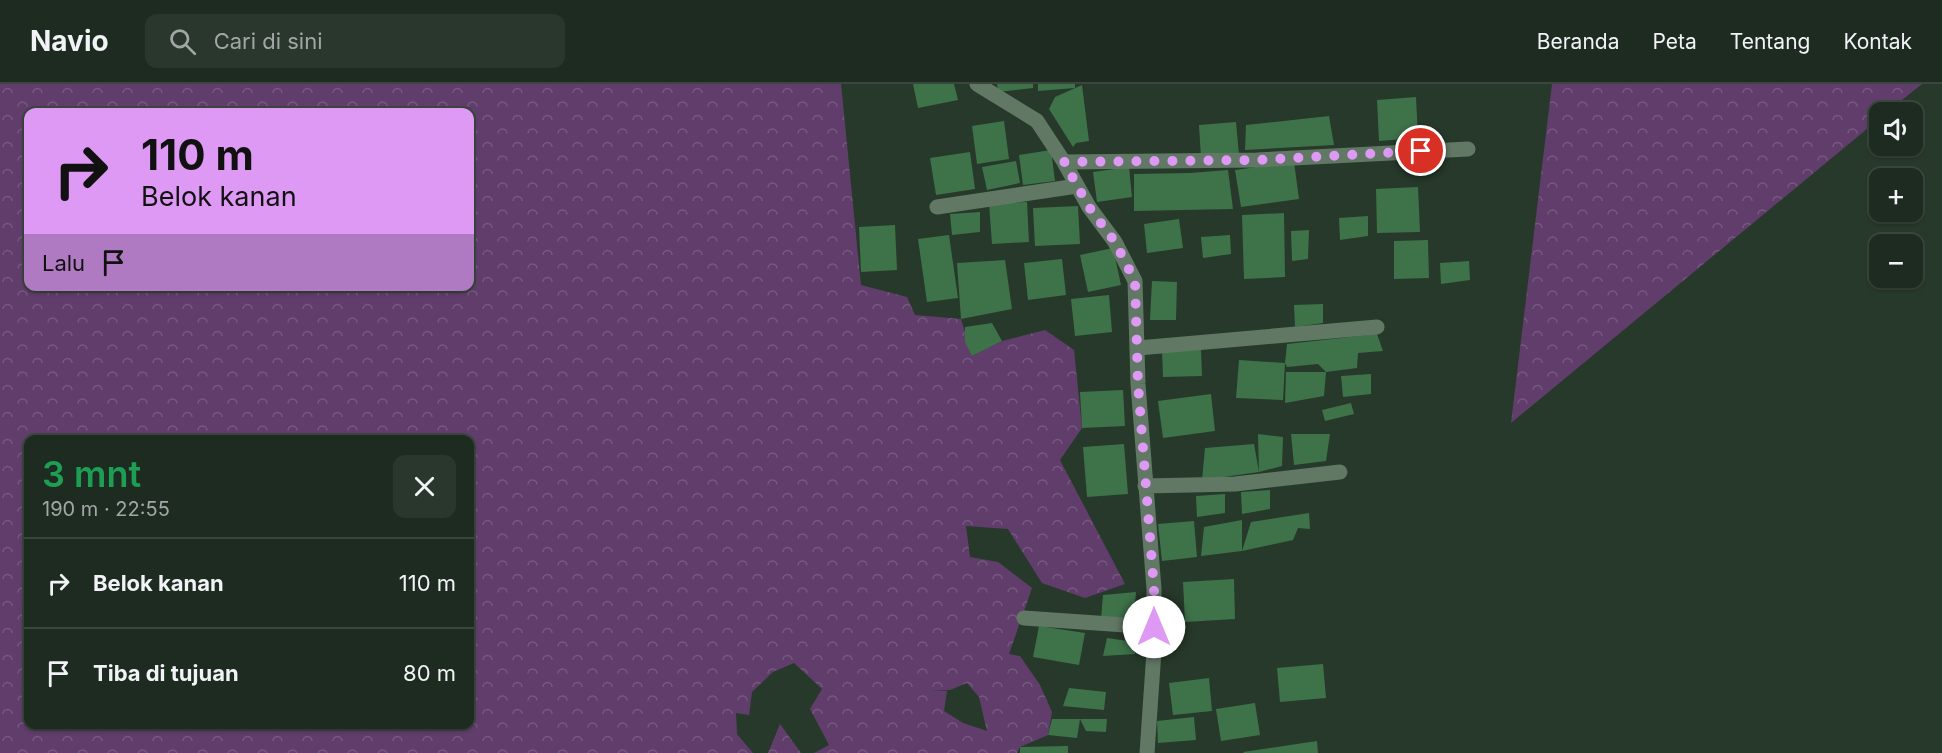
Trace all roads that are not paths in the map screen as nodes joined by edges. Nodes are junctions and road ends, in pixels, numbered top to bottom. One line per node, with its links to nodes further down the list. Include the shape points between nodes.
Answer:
1 (977, 84): 3 (street, via 1037,121)
2 (1468, 148): 3 (street, via 1257,160)
3 (1064, 162): 4 (street)
4 (1077, 186): 5 (street); 7 (street, via 1115,242 1135,281)
5 (937, 207)
6 (1377, 327): 7 (street)
7 (1137, 348): 9 (street)
8 (1340, 472): 9 (street, via 1235,484)
9 (1145, 486): 11 (street)
10 (1024, 618): 11 (street)
11 (1154, 627): 12 (street)
12 (1147, 753)

